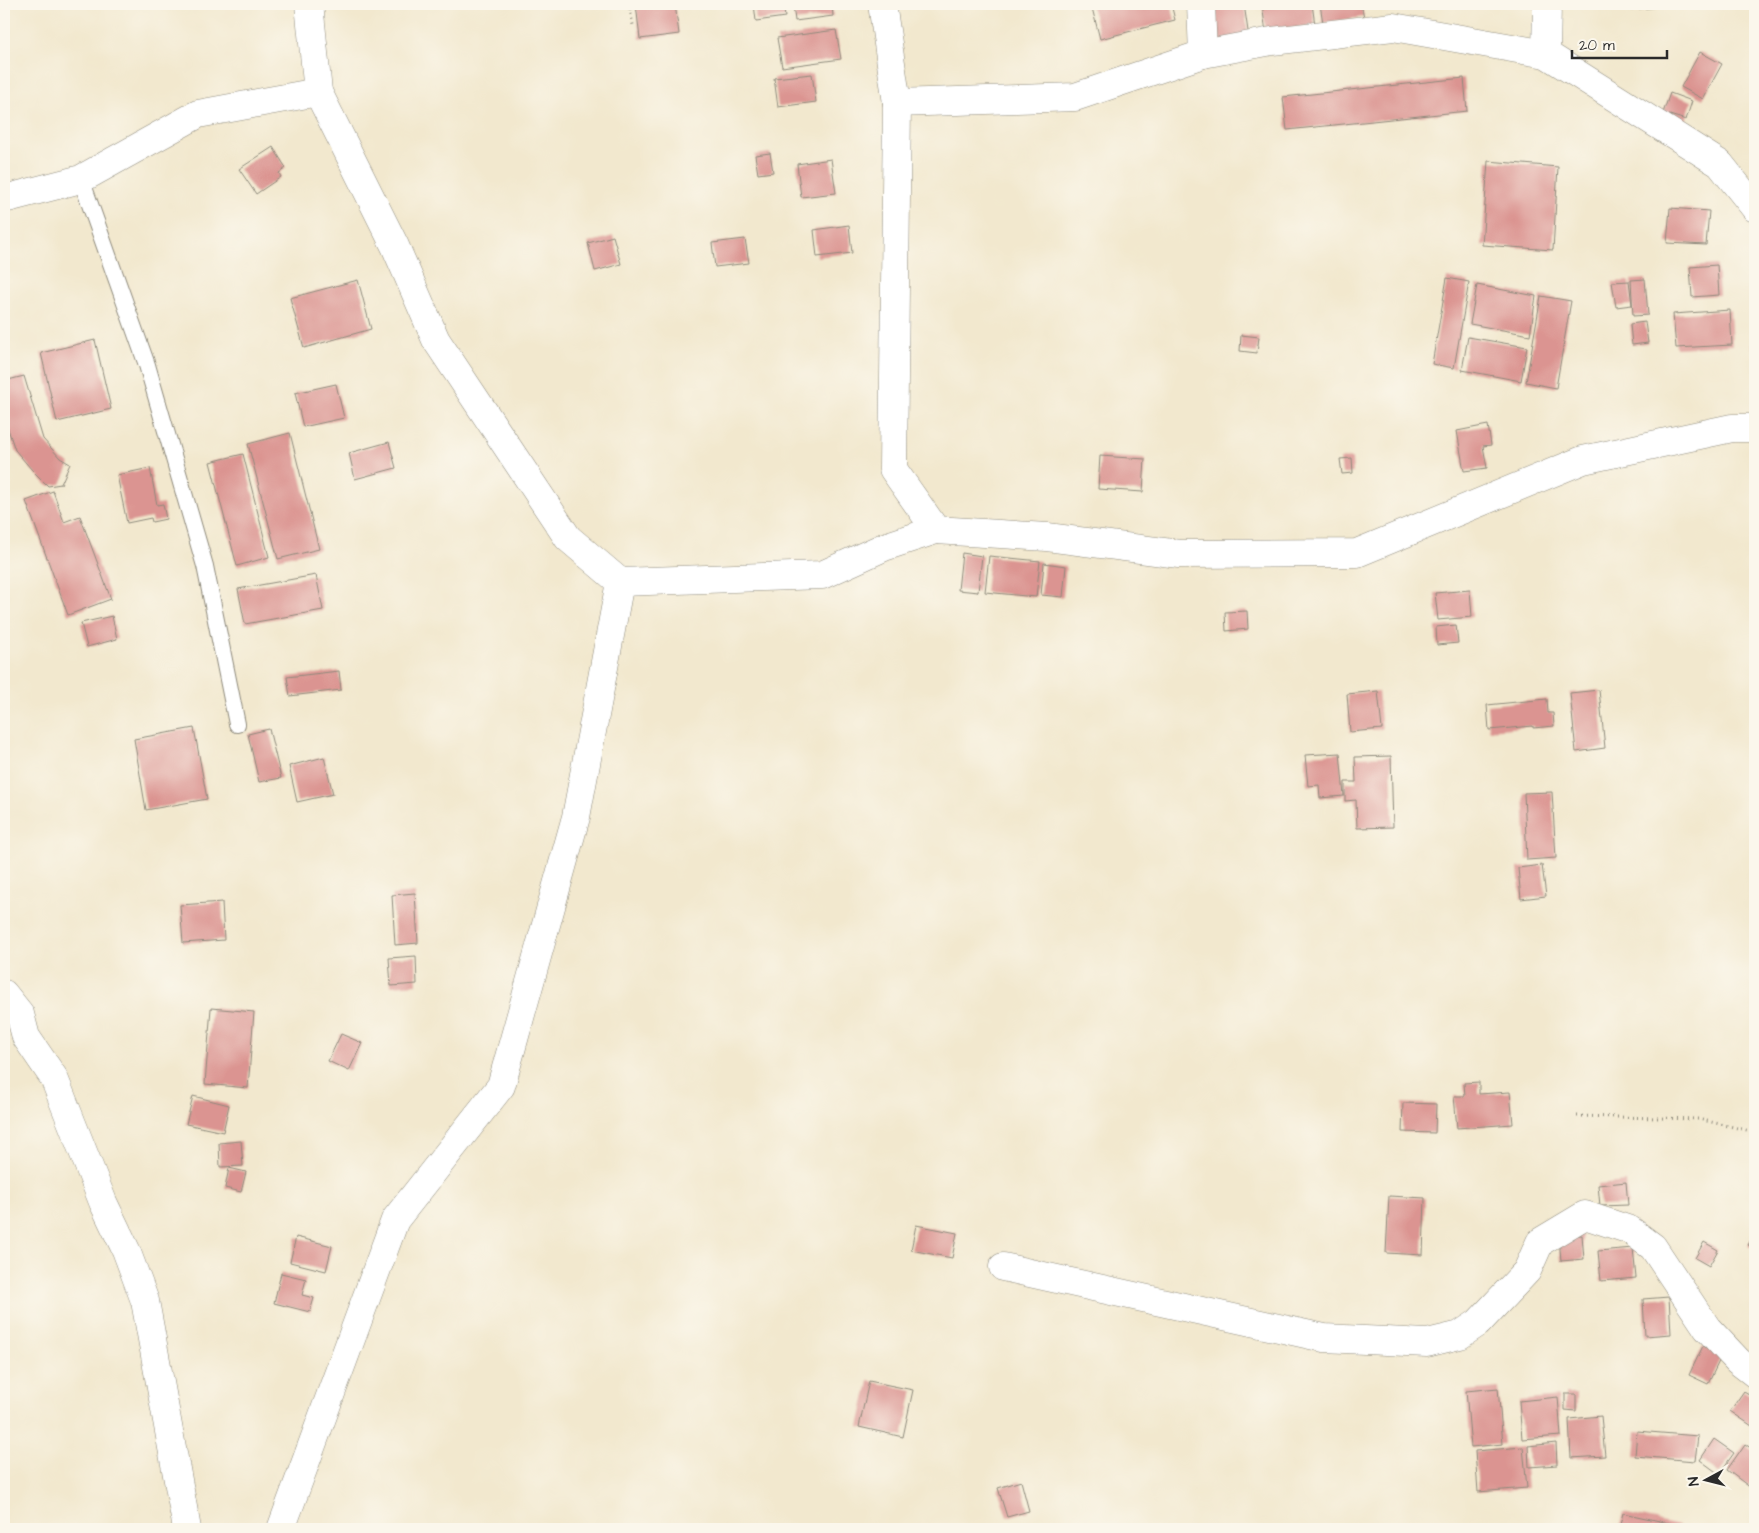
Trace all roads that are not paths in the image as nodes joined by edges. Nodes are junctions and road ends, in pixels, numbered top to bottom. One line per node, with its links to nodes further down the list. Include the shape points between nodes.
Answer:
1 (309, 4): 7 (street)
2 (882, 4): 8 (street)
3 (1201, 4): 5 (street)
4 (1547, 4): 6 (street)
5 (1203, 54): 6 (street, via 1272,41 1393,27); 8 (street, via 1075,97)
6 (1546, 54): 11 (street, via 1720,164)
7 (318, 92): 9 (street, via 198,114); 14 (street, via 395,246 436,340 568,538)
8 (898, 103): 13 (street, via 893,468)
9 (81, 179): 10 (street); 15 (lane, via 147,365 205,566)
10 (4, 199)
11 (1755, 208)
12 (1755, 428): 13 (street, via 1732,428 1583,460 1357,553 1179,554 1048,538)
13 (936, 530): 14 (street, via 884,547 822,575)
14 (620, 582): 20 (street, via 576,817 501,1086 395,1220)
15 (237, 724)
16 (4, 994): 19 (street, via 20,1014 26,1037 54,1078 145,1301)
17 (1003, 1266): 18 (street, via 1324,1338 1427,1343 1460,1335 1478,1323 1527,1270 1540,1242 1585,1215 1630,1230 1653,1247 1707,1328)
18 (1755, 1374)
19 (187, 1529)
20 (281, 1529)

